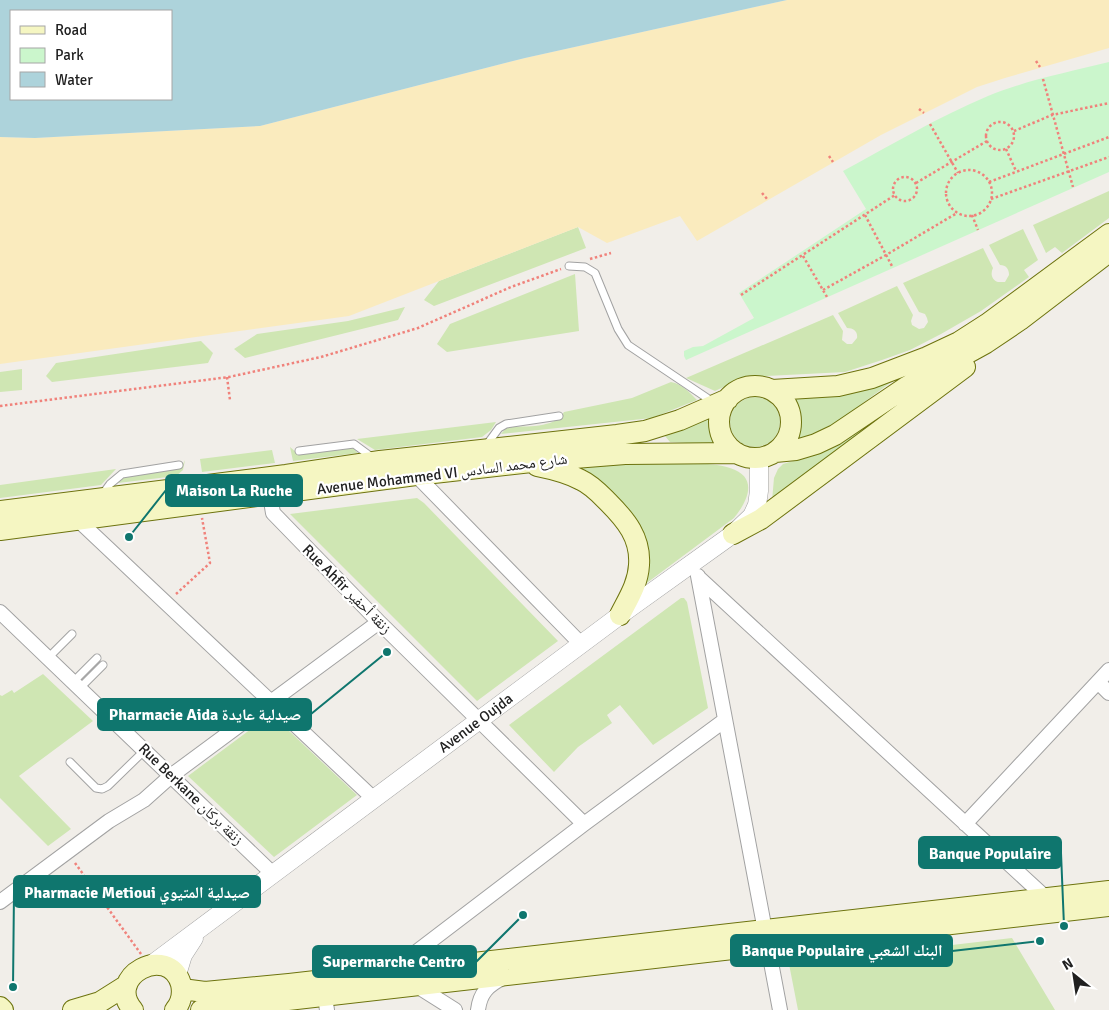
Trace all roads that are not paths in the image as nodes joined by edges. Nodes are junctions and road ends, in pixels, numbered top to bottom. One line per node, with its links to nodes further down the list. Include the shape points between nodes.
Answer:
1 (1109, 234): 5 (main road, via 987,324 927,357 872,378 838,386)
2 (1109, 252): 4 (main road)
3 (568, 266): 6 (lane, via 585,267 595,272 618,329 628,345)
4 (1020, 320): 11 (main road, via 835,435 806,447); 21 (main road, via 969,364 776,508)
5 (772, 390): 6 (main road, via 764,386 746,387); 11 (main road, via 786,403 792,420 784,444)
6 (721, 401): 8 (main road, Avenue Mohammed VI شارع محمد السادس, via 680,420 645,431); 10 (main road, via 719,425 722,436)
7 (559, 416): 8 (lane, via 506,424 499,428)
8 (483, 450): 12 (main road, Avenue Mohammed VI شارع محمد السادس)
9 (300, 451): 12 (lane, via 354,444)
10 (737, 454): 11 (main road, via 744,457); 13 (main road, Avenue Mohammed VI شارع محمد السادس, via 625,454)
11 (767, 455): 21 (street, Avenue Oujda, via 757,505 752,516)
12 (378, 461): 17 (main road, Avenue Mohammed VI شارع محمد السادس)
13 (523, 464): 15 (main road, Avenue Mohammed VI شارع محمد السادس); 25 (main road, via 582,480 595,489 630,527 638,548 638,572)
14 (179, 465): 17 (lane, via 122,474)
15 (416, 475): 16 (main road, Avenue Mohammed VI شارع محمد السادس); 28 (street)
16 (270, 495): 19 (main road, Avenue Mohammed VI شارع محمد السادس); 26 (street, Rue Ahfir زنقة أحفير, via 273,513)
17 (100, 498): 18 (main road, Avenue Mohammed VI شارع محمد السادس)
18 (0, 511)
19 (78, 520): 20 (main road, Avenue Mohammed VI شارع محمد السادس); 36 (street)
20 (0, 530)
21 (733, 534): 22 (street, Avenue Oujda)
22 (695, 561): 23 (street); 25 (street, Avenue Oujda)
23 (699, 578): 38 (street); 44 (street)
24 (0, 612): 29 (street, Rue Berkane زنقة بركان)
25 (620, 616): 28 (street, Avenue Oujda)
26 (380, 622): 36 (street); 37 (street, Rue Ahfir زنقة أحفير)
27 (72, 634): 29 (lane)
28 (582, 644): 37 (street, Avenue Oujda)
29 (48, 658): 34 (street, Rue Berkane زنقة بركان)
30 (96, 658): 34 (lane)
31 (104, 665): 34 (lane)
32 (1109, 670): 33 (street)
33 (1098, 682): 35 (street); 44 (street)
34 (77, 685): 39 (street, Rue Berkane زنقة بركان)
35 (1109, 693)
36 (272, 702): 41 (street); 42 (street)
37 (479, 720): 42 (street, Avenue Oujda); 43 (street, Rue Ahfir زنقة أحفير)
38 (725, 720): 43 (street); 51 (street)
39 (145, 750): 40 (lane, via 102,789 96,788); 41 (street, Rue Berkane زنقة بركان)
40 (70, 762)
41 (172, 775): 45 (street, Rue Berkane زنقة بركان); 48 (street, via 144,800 109,821)
42 (374, 799): 45 (street, Avenue Oujda)
43 (584, 824): 53 (street)
44 (965, 824): 47 (street)
45 (273, 874): 50 (street, Avenue Oujda)
46 (1109, 891): 47 (main road)
47 (1046, 898): 51 (main road)
48 (0, 902)
49 (1109, 906): 51 (main road)
50 (202, 927): 52 (street, Avenue Oujda); 55 (street, via 186,949)
51 (767, 937): 53 (main road); 54 (main road); 67 (street)
52 (147, 961): 55 (main road, via 165,966); 56 (main road)
53 (389, 973): 55 (main road, via 205,992)
54 (513, 973): 57 (main road); 66 (street, via 487,988 480,996)
55 (179, 982): 63 (main road, via 181,999)
56 (127, 985): 61 (main road, via 100,1002); 62 (main road, via 127,999)
57 (417, 986): 58 (main road); 65 (street)
58 (326, 1003): 64 (main road)
59 (0, 1007): 60 (main road)
60 (3, 1010)
61 (74, 1010)
62 (133, 1010)
63 (175, 1010)
64 (201, 1010)
65 (454, 1010)
66 (478, 1010)
67 (780, 1010)

